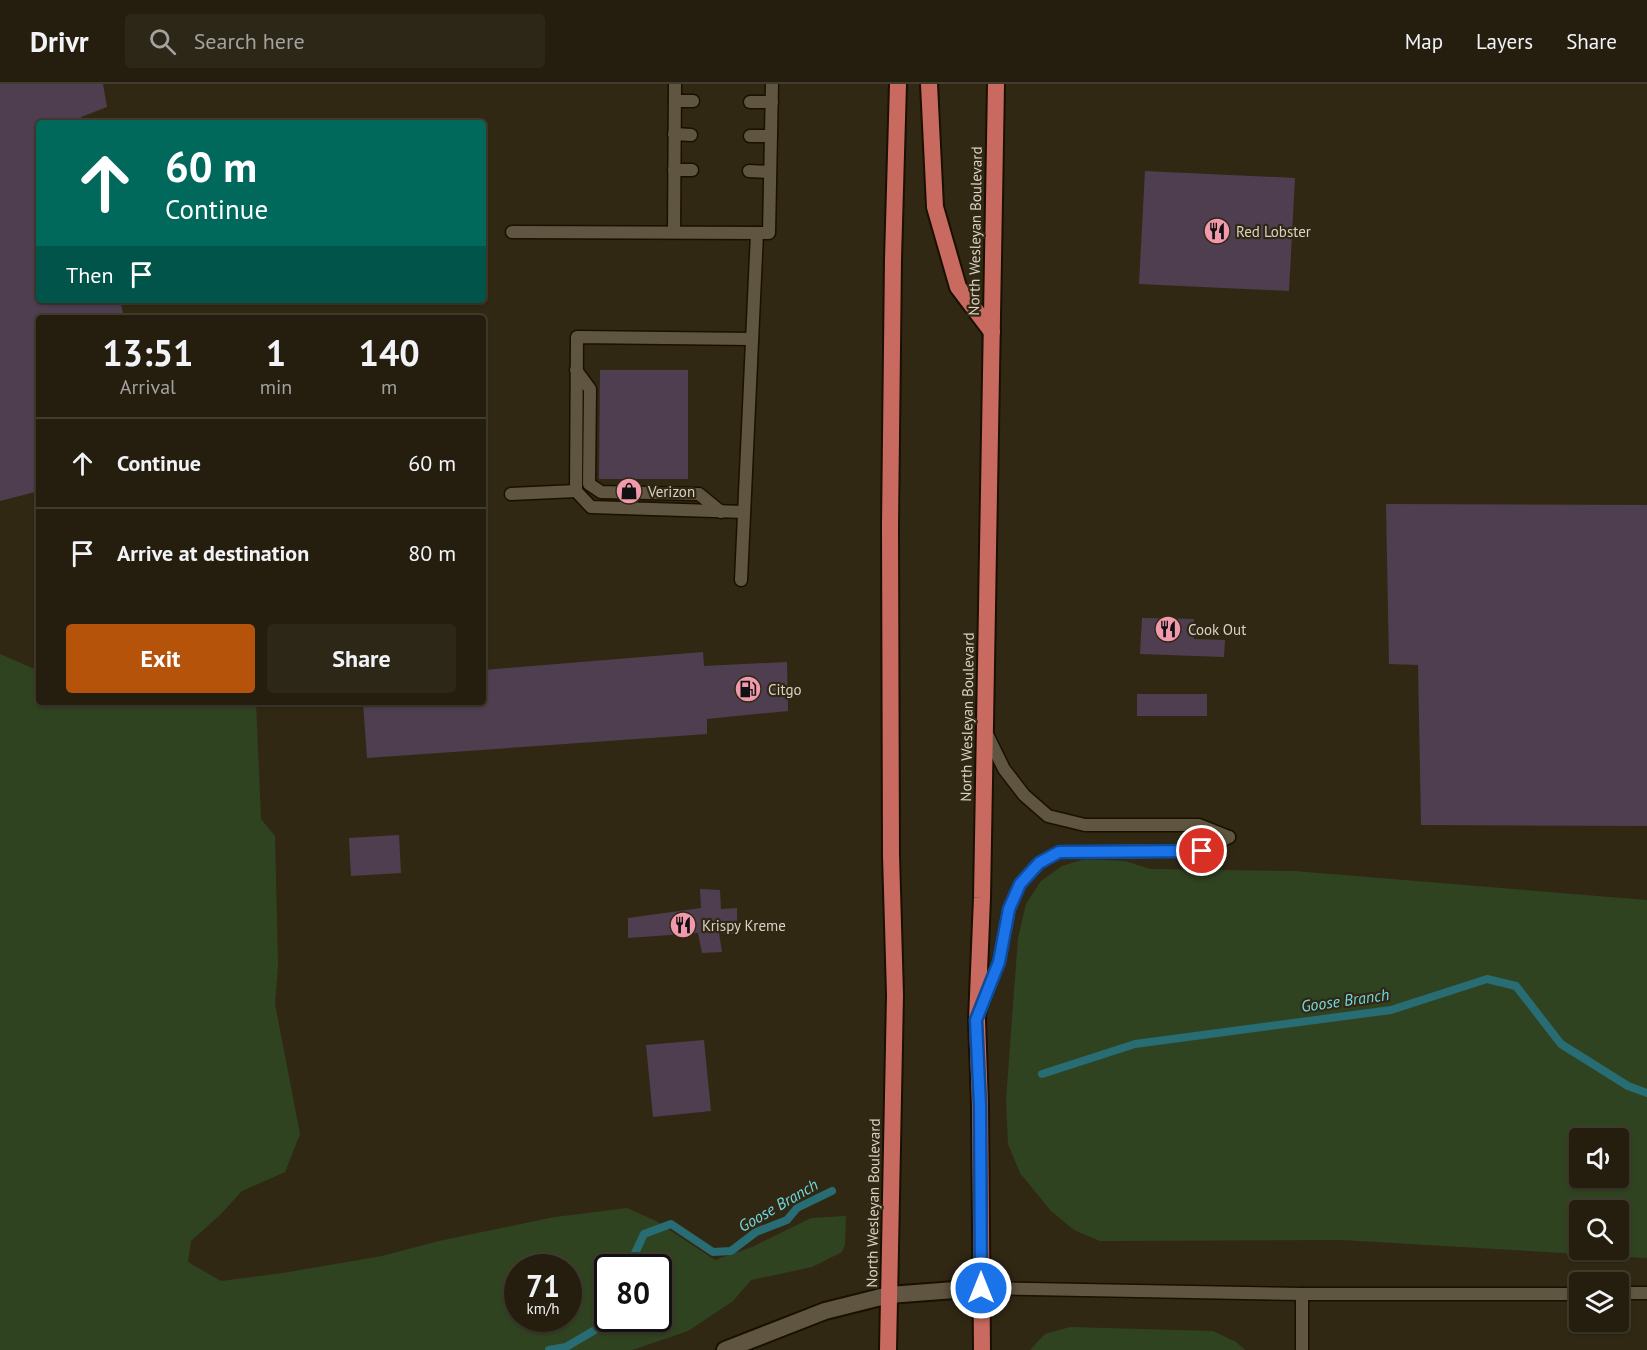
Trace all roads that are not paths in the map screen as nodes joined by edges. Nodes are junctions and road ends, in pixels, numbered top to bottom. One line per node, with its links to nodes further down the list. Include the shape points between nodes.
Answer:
1 (675, 84): 6 (lane)
2 (772, 84): 9 (lane)
3 (898, 84): 36 (highway, North Wesleyan Boulevard, via 890,526 895,995)
4 (929, 84): 21 (highway, via 936,207 958,287)
5 (996, 84): 21 (highway, North Wesleyan Boulevard)
6 (675, 101): 7 (lane); 10 (lane)
7 (693, 101)
8 (750, 102): 9 (lane)
9 (772, 102): 13 (lane)
10 (674, 134): 11 (lane); 14 (lane)
11 (691, 135)
12 (750, 136): 13 (lane)
13 (771, 136): 17 (lane)
14 (674, 170): 15 (lane); 19 (lane)
15 (692, 170)
16 (749, 171): 17 (lane)
17 (770, 172): 20 (lane, via 769,233)
18 (512, 232): 19 (lane)
19 (674, 232): 20 (lane)
20 (757, 232): 22 (lane)
21 (992, 332): 29 (highway, North Wesleyan Boulevard)
22 (752, 339): 23 (lane, via 577,337); 27 (lane)
23 (576, 370): 24 (lane); 26 (lane, via 590,389 589,484 601,492 699,494)
24 (576, 491): 25 (lane); 26 (lane, via 591,507)
25 (511, 494)
26 (721, 512): 27 (lane)
27 (744, 512): 28 (lane)
28 (741, 580)
29 (985, 729): 30 (highway, North Wesleyan Boulevard); 30 (lane, via 1004,769 1024,795 1048,816 1085,825 1199,825 1229,837 1202,851 1059,852 1039,863 1020,884 1009,909 999,962)
30 (976, 1020): 31 (highway, North Wesleyan Boulevard)
31 (981, 1288): 34 (lane); 36 (street); 39 (highway, North Wesleyan Boulevard)
32 (1629, 1293): 33 (lane)
33 (1647, 1293)
34 (1302, 1294): 35 (lane); 40 (lane)
35 (1569, 1294)
36 (890, 1295): 37 (street, via 825,1311); 38 (highway, North Wesleyan Boulevard)
37 (725, 1350)
38 (888, 1350)
39 (982, 1350)
40 (1302, 1350)

